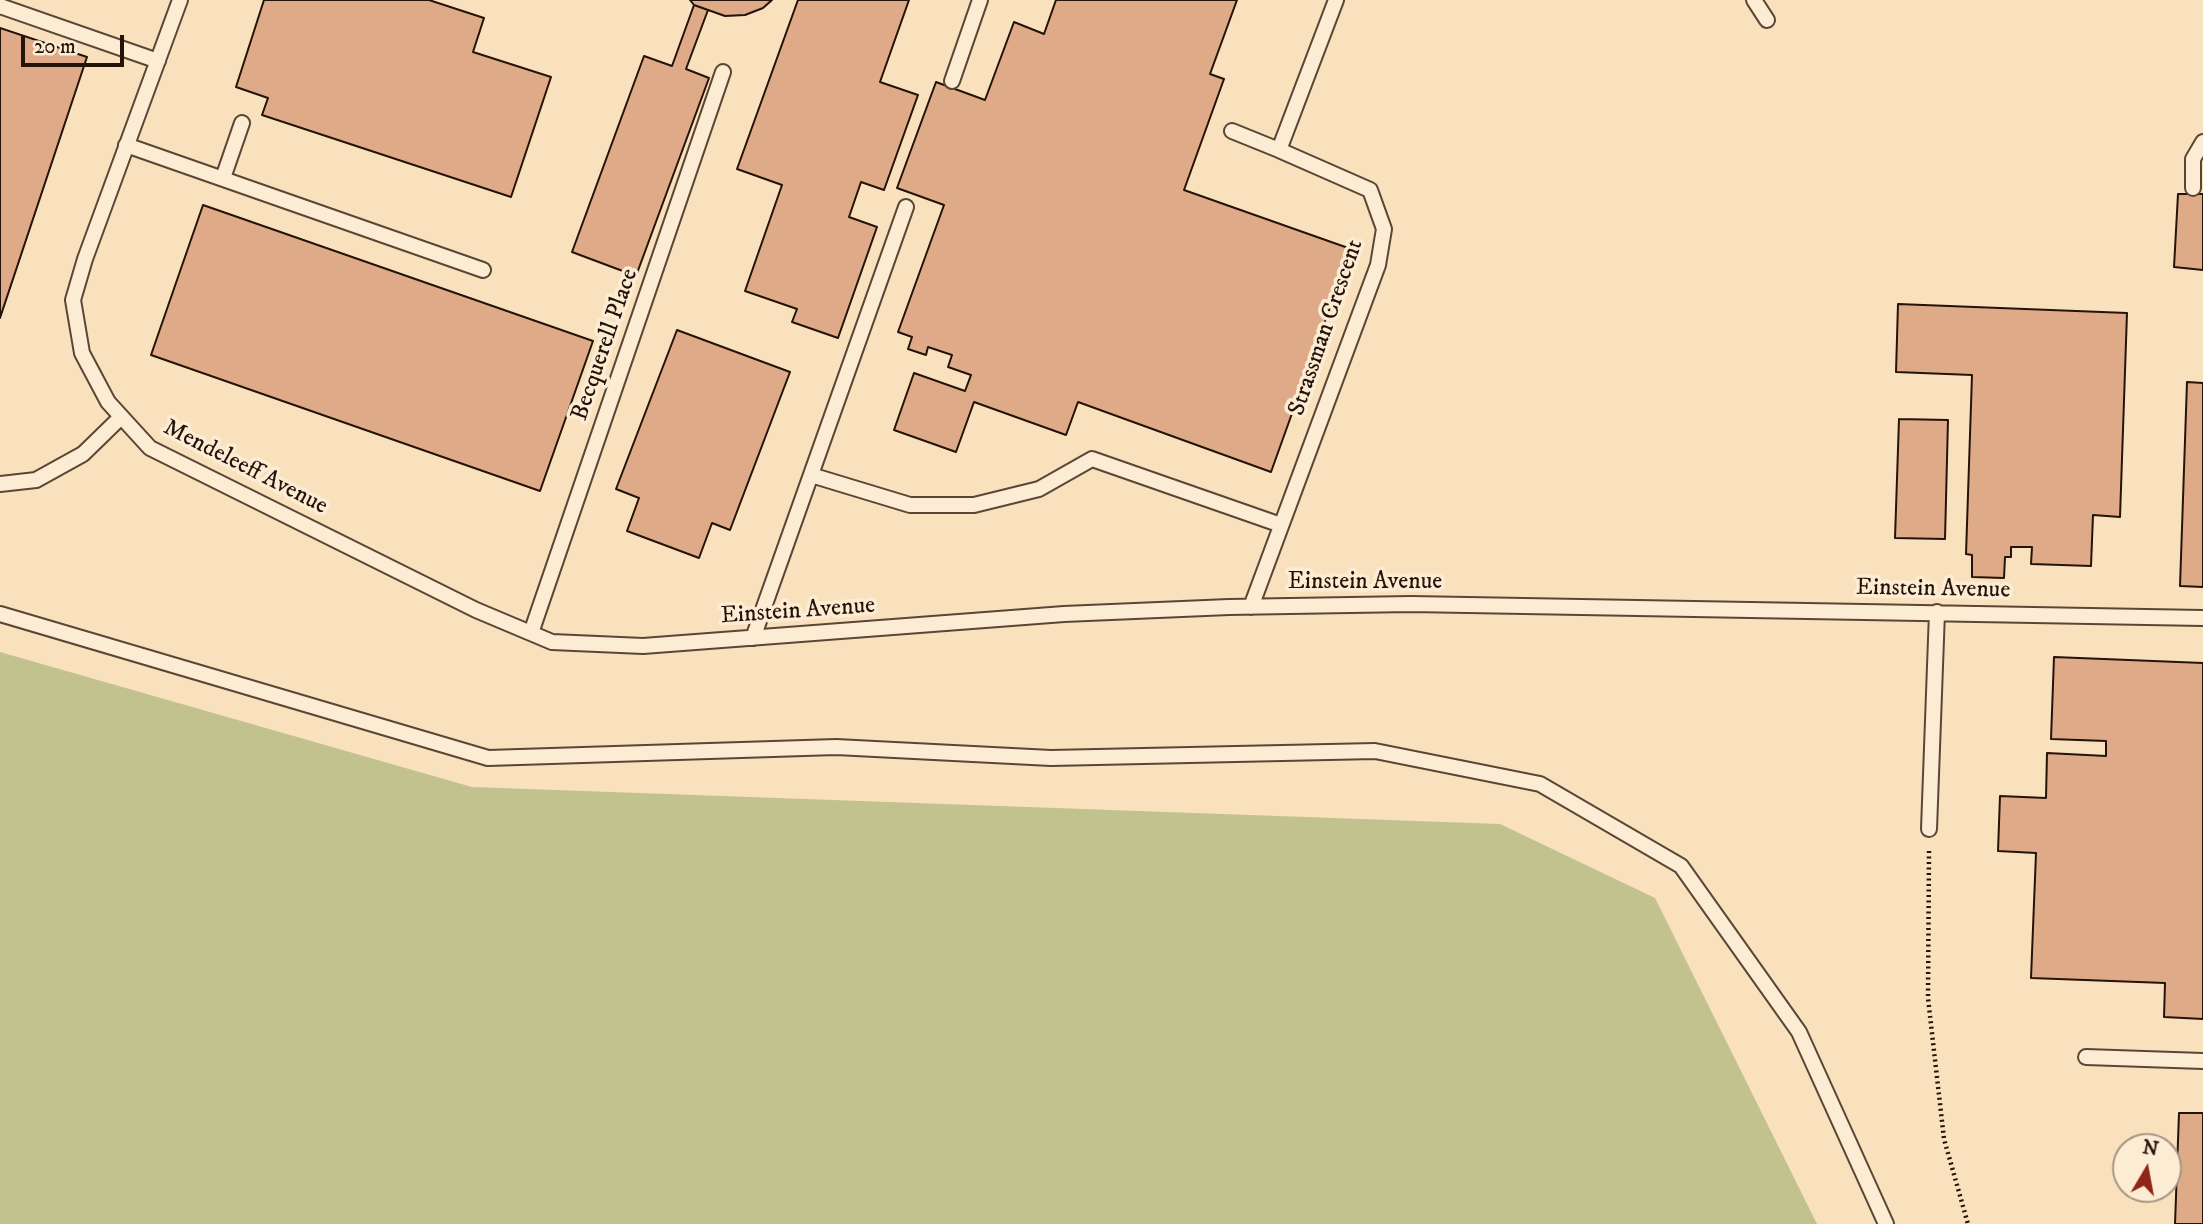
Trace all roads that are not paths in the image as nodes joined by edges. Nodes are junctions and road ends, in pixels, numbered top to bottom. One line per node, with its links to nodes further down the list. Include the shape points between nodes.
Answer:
1 (180, 0): 7 (lane, Mendeleeff Avenue)
2 (980, 0): 9 (lane)
3 (1336, 0): 14 (lane)
4 (1754, 0): 6 (lane)
5 (0, 6): 7 (lane)
6 (1767, 20)
7 (158, 61): 13 (lane, Mendeleeff Avenue)
8 (723, 72): 27 (lane, Becquerell Place)
9 (952, 81)
10 (242, 123): 15 (lane)
11 (1232, 131): 14 (lane, Strassman Crescent)
12 (2203, 142): 16 (lane, via 2193,159)
13 (127, 145): 15 (lane); 19 (lane, Mendeleeff Avenue, via 73,300 82,353)
14 (1279, 150): 22 (lane, Strassman Crescent, via 1370,190 1384,229 1378,265)
15 (223, 178): 18 (lane)
16 (2193, 188)
17 (906, 208): 20 (lane)
18 (483, 270)
19 (121, 417): 21 (lane, via 83,454 36,480); 27 (lane, Mendeleeff Avenue, via 150,448)
20 (811, 475): 22 (lane, via 910,505 974,505 1039,489 1092,459); 28 (lane)
21 (0, 484)
22 (1281, 525): 23 (lane, Strassman Crescent)
23 (1251, 607): 24 (lane, Einstein Avenue, via 1421,604); 28 (lane, Einstein Avenue, via 1064,614)
24 (1937, 612): 26 (lane, Einstein Avenue); 29 (lane)
25 (0, 614): 32 (lane, via 488,758 836,747 1051,758 1374,751 1540,785 1681,866 1799,1032)
26 (2203, 618)
27 (531, 633): 28 (lane, Einstein Avenue, via 552,642 643,646)
28 (753, 638)
29 (1929, 829)
30 (2086, 1057): 31 (lane)
31 (2203, 1061)
32 (1886, 1224)

